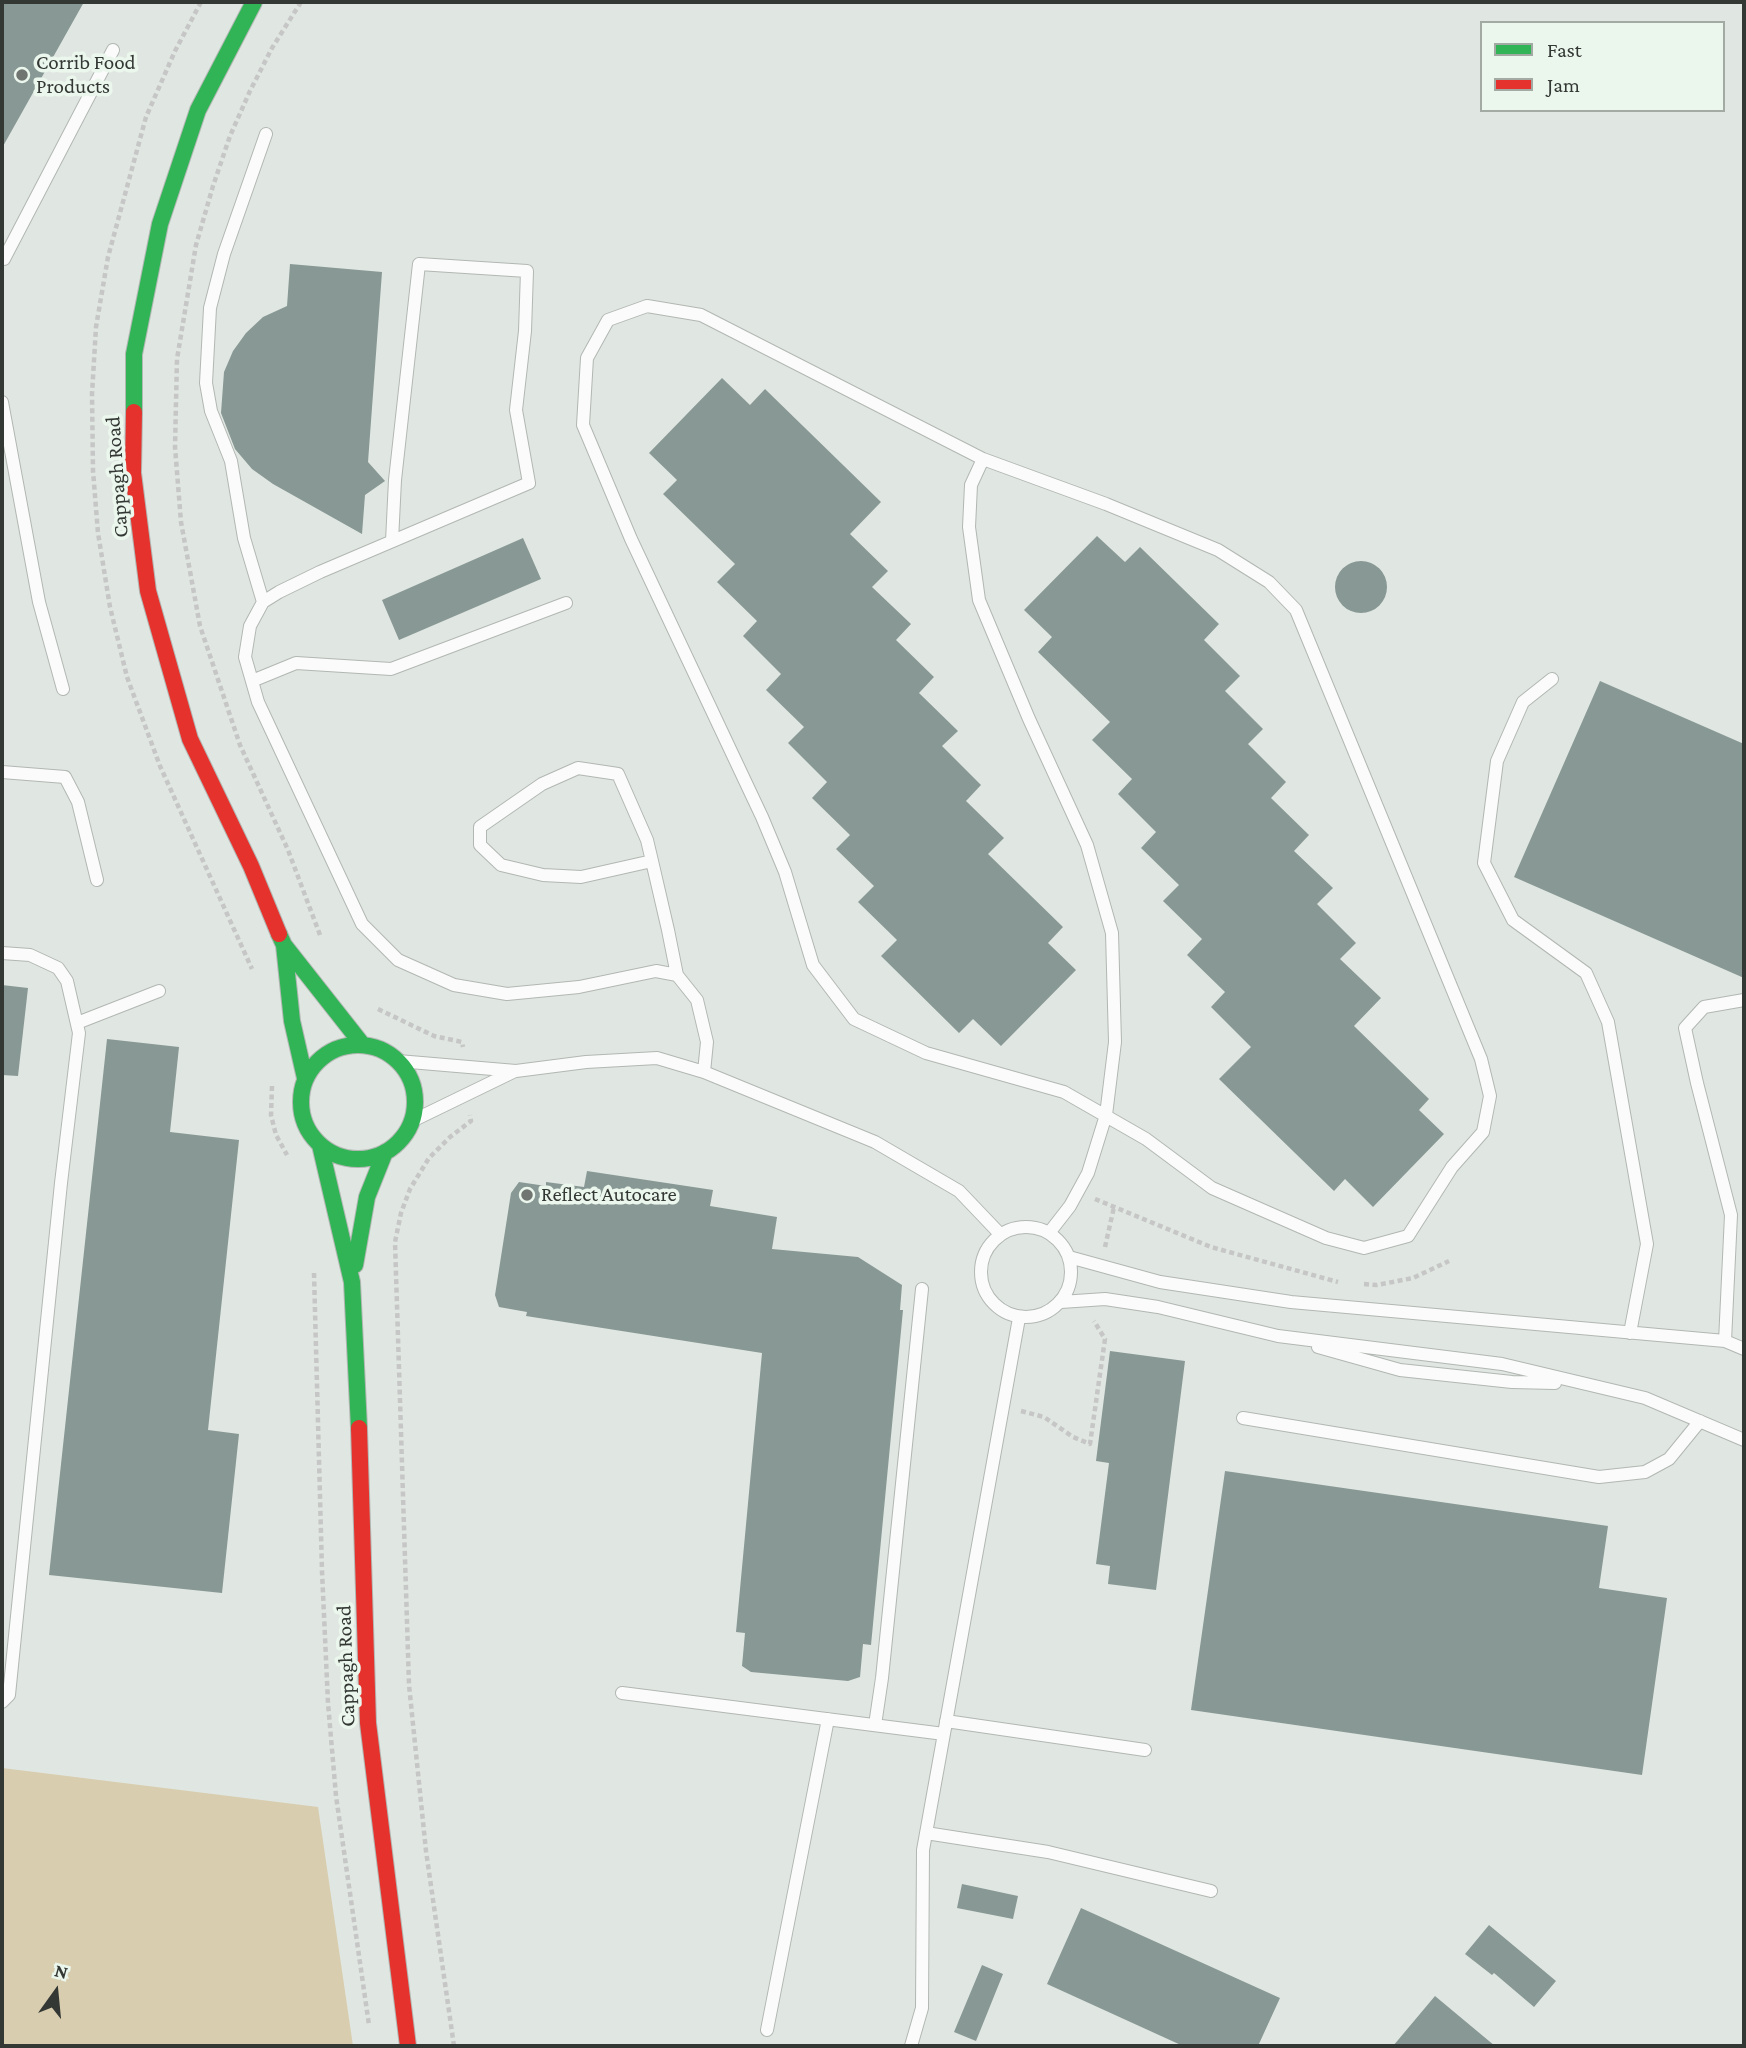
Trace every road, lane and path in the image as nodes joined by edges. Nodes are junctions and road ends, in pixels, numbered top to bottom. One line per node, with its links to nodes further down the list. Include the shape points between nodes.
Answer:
1 (201, 2): 20 (path, via 146,117 108,257 96,327 93,471 106,583 127,677 160,766)
2 (254, 2): 17 (street, Cappagh Road, via 198,110 160,224 134,354 133,473 148,591 190,738)
3 (113, 50): 5 (lane)
4 (266, 134): 9 (lane, via 209,308 206,383 230,461 244,538)
5 (2, 259)
6 (2, 402): 13 (lane, via 39,601)
7 (983, 460): 30 (lane, via 971,485 969,527 979,600 1087,845 1112,933 1115,1042); 30 (lane, via 1218,550 1269,582 1296,610 1481,1059 1490,1096 1483,1132 1452,1167 1408,1236 1364,1248 1326,1238 1212,1188); 30 (lane, via 701,316 647,306 608,320 587,358 583,425 631,539 762,817 785,872 813,965 854,1019 926,1053 1064,1092)
8 (392, 541): 8 (lane, via 529,483 516,410 527,271 419,264); 9 (lane)
9 (263, 603): 12 (lane, via 250,626 245,657)
10 (566, 604): 12 (lane, via 391,669 296,663)
11 (1552, 679): 51 (lane, via 1523,702 1497,761 1485,863 1513,920 1586,973 1608,1022 1647,1244)
12 (252, 681): 19 (lane, via 362,924 398,960 454,985 507,994 579,987 656,971)
13 (63, 689)
14 (2, 772): 16 (lane, via 65,777 78,802)
15 (652, 861): 15 (lane, via 618,774 578,768 542,784 480,827 480,845 501,864 543,875 580,877); 19 (lane)
16 (97, 880)
17 (284, 945): 24 (street, Cappagh Road); 29 (street, Cappagh Road, via 292,1021)
18 (2, 953): 23 (lane, via 30,955 58,968 67,981)
19 (677, 975): 27 (lane, via 697,1000 707,1042)
20 (256, 981)
21 (159, 991): 23 (lane)
22 (1744, 999): 53 (lane, via 1704,1007 1685,1028 1731,1215)
23 (77, 1023): 61 (lane, via 9,1695)
24 (362, 1044): 25 (street, Cappagh Road, via 379,1048); 29 (street, via 330,1051)
25 (398, 1061): 26 (lane); 31 (street, via 412,1084 416,1102)
26 (516, 1071): 27 (lane, via 657,1058); 31 (lane)
27 (704, 1072): 39 (lane, via 875,1142 959,1191)
28 (272, 1073): 35 (path, via 271,1115 276,1135)
29 (305, 1078): 33 (street, Cappagh Road, via 301,1114)
30 (1106, 1115): 36 (lane)
31 (412, 1121): 34 (street, Cappagh Road, via 403,1137)
32 (471, 1121): 71 (path, via 422,1168 401,1213 396,1242 409,1685 426,1851)
33 (320, 1145): 34 (street, via 354,1159); 44 (street, Cappagh Road)
34 (385, 1152): 44 (street, Cappagh Road, via 368,1197)
35 (293, 1164)
36 (1078, 1192): 37 (path); 38 (lane)
37 (1114, 1207): 43 (path); 45 (path, via 1211,1247)
38 (1049, 1233): 39 (lane, via 1024,1227); 40 (lane)
39 (1000, 1234): 50 (lane, via 982,1259 983,1290 992,1303)
40 (1069, 1257): 43 (lane); 49 (lane, via 1072,1272)
41 (1449, 1261): 46 (path, via 1413,1278)
42 (314, 1265): 69 (path, via 328,1703)
43 (1101, 1266): 51 (lane, via 1160,1282 1291,1302)
44 (352, 1283): 70 (street, Cappagh Road, via 368,1723)
45 (1349, 1283)
46 (1362, 1284)
47 (922, 1289): 63 (lane)
48 (1094, 1300): 49 (lane); 52 (lane, via 1158,1307); 56 (path, via 1094,1320 1105,1339 1090,1444 1044,1417)
49 (1061, 1301): 50 (lane, via 1049,1312)
50 (1019, 1318): 56 (lane)
51 (1630, 1333): 53 (lane)
52 (1278, 1336): 55 (lane, via 1502,1364); 55 (lane, via 1400,1370 1512,1382)
53 (1725, 1341): 54 (lane)
54 (1744, 1349)
55 (1580, 1383): 58 (lane, via 1645,1398)
56 (1002, 1406): 64 (lane)
57 (1243, 1418): 58 (lane, via 1599,1477 1645,1472 1669,1459)
58 (1700, 1422): 59 (lane)
59 (1744, 1440)
60 (622, 1693): 62 (lane)
61 (2, 1702)
62 (828, 1719): 63 (lane); 68 (lane)
63 (875, 1725): 64 (lane)
64 (945, 1728): 65 (lane); 66 (lane)
65 (1145, 1749)
66 (926, 1833): 67 (lane, via 1048,1852); 72 (lane, via 922,2008)
67 (1211, 1891)
68 (767, 2030)
69 (371, 2033)
70 (408, 2046)
71 (454, 2046)
72 (911, 2046)

